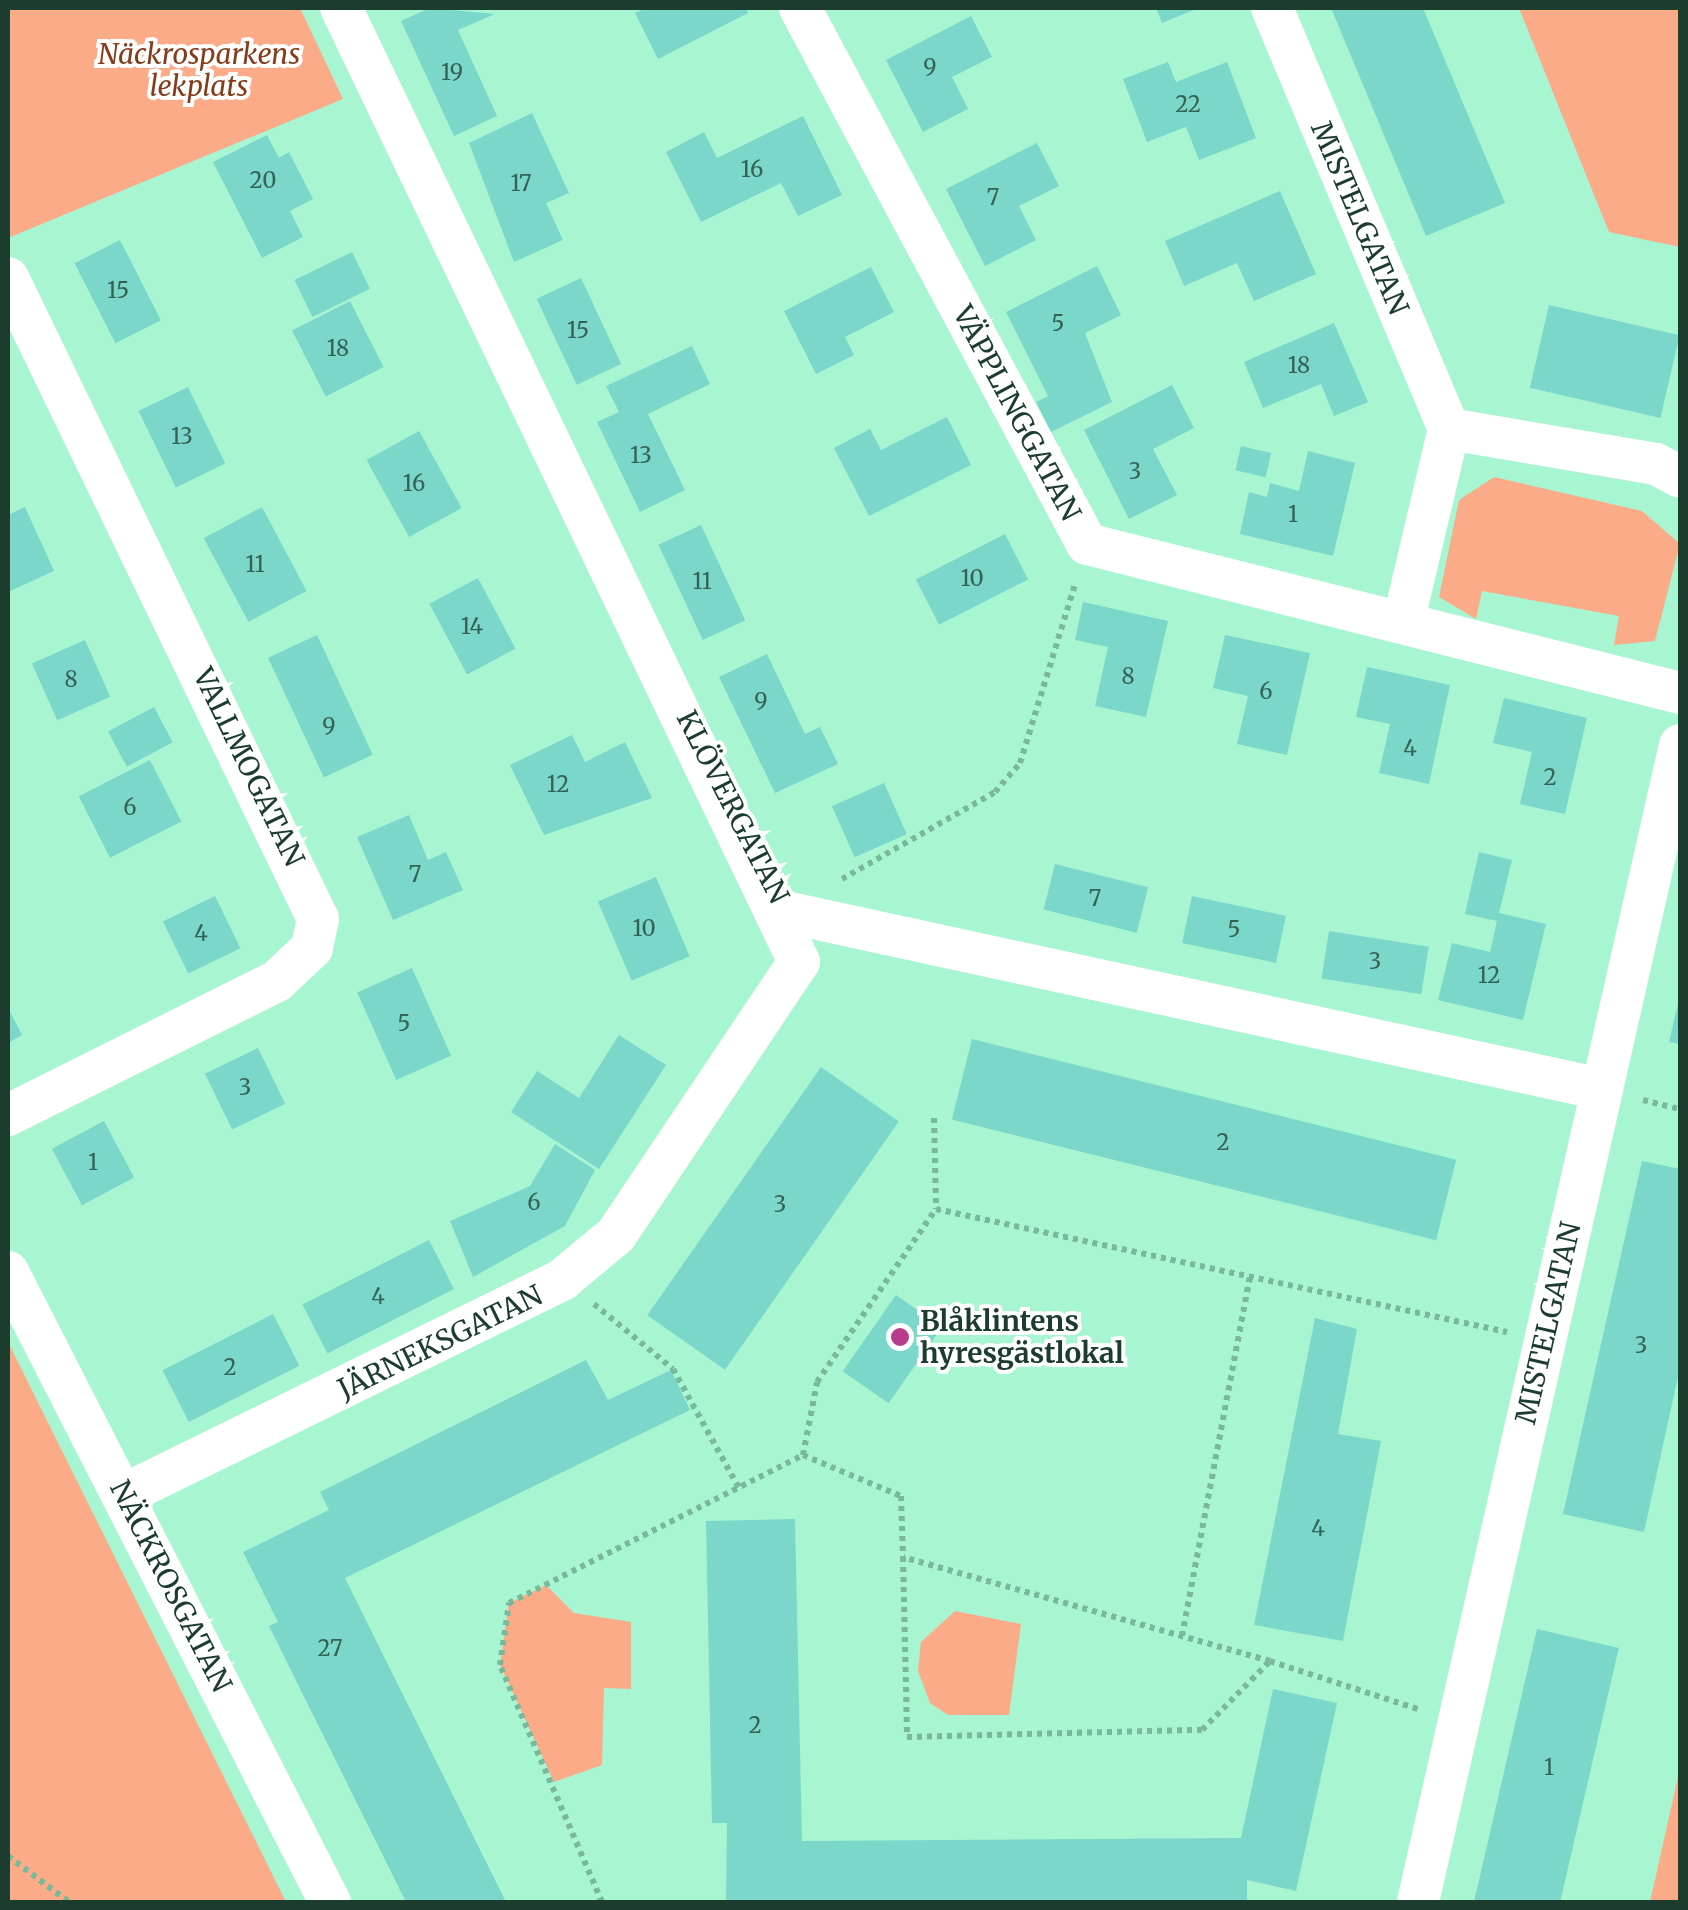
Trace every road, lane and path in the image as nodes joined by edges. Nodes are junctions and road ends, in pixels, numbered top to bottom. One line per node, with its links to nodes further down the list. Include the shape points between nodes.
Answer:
1 (342, 8): 11 (street, KLÖVERGATAN)
2 (800, 8): 7 (street, VÄPPLINGGATAN)
3 (1272, 8): 5 (street, MISTELGATAN)
4 (8, 278): 13 (street, VALLMOGATAN, via 318,919 312,948 277,981)
5 (1448, 429): 6 (street, via 1656,464); 8 (street)
6 (1680, 477)
7 (1087, 544): 8 (street, VÄPPLINGGATAN); 11 (path, via 1020,764 995,792)
8 (1404, 619): 9 (street, VÄPPLINGGATAN)
9 (1680, 693)
10 (1680, 745): 12 (street, MISTELGATAN)
11 (781, 911): 12 (street, KLÖVERGATAN); 18 (street, JÄRNEKSGATAN, via 799,962 616,1235)
12 (1600, 1090): 19 (street, MISTELGATAN)
13 (8, 1115)
14 (934, 1118): 15 (path)
15 (936, 1208): 17 (path); 20 (path, via 817,1382)
16 (8, 1272): 22 (street, NÄCKROSGATAN)
17 (1250, 1276): 19 (path); 24 (path)
18 (563, 1279): 21 (path, via 674,1369); 22 (street, JÄRNEKSGATAN)
19 (1544, 1340): 26 (street, MISTELGATAN)
20 (803, 1455): 21 (path); 23 (path, via 901,1496)
21 (739, 1488): 30 (path, via 509,1604 500,1665)
22 (124, 1494): 29 (street, NÄCKROSGATAN)
23 (902, 1557): 24 (path); 25 (path, via 907,1736 1202,1730)
24 (1182, 1636): 25 (path)
25 (1270, 1661): 26 (path)
26 (1459, 1722): 31 (street, MISTELGATAN)
27 (8, 1856): 28 (path)
28 (70, 1902)
29 (330, 1902)
30 (602, 1902)
31 (1418, 1902)

